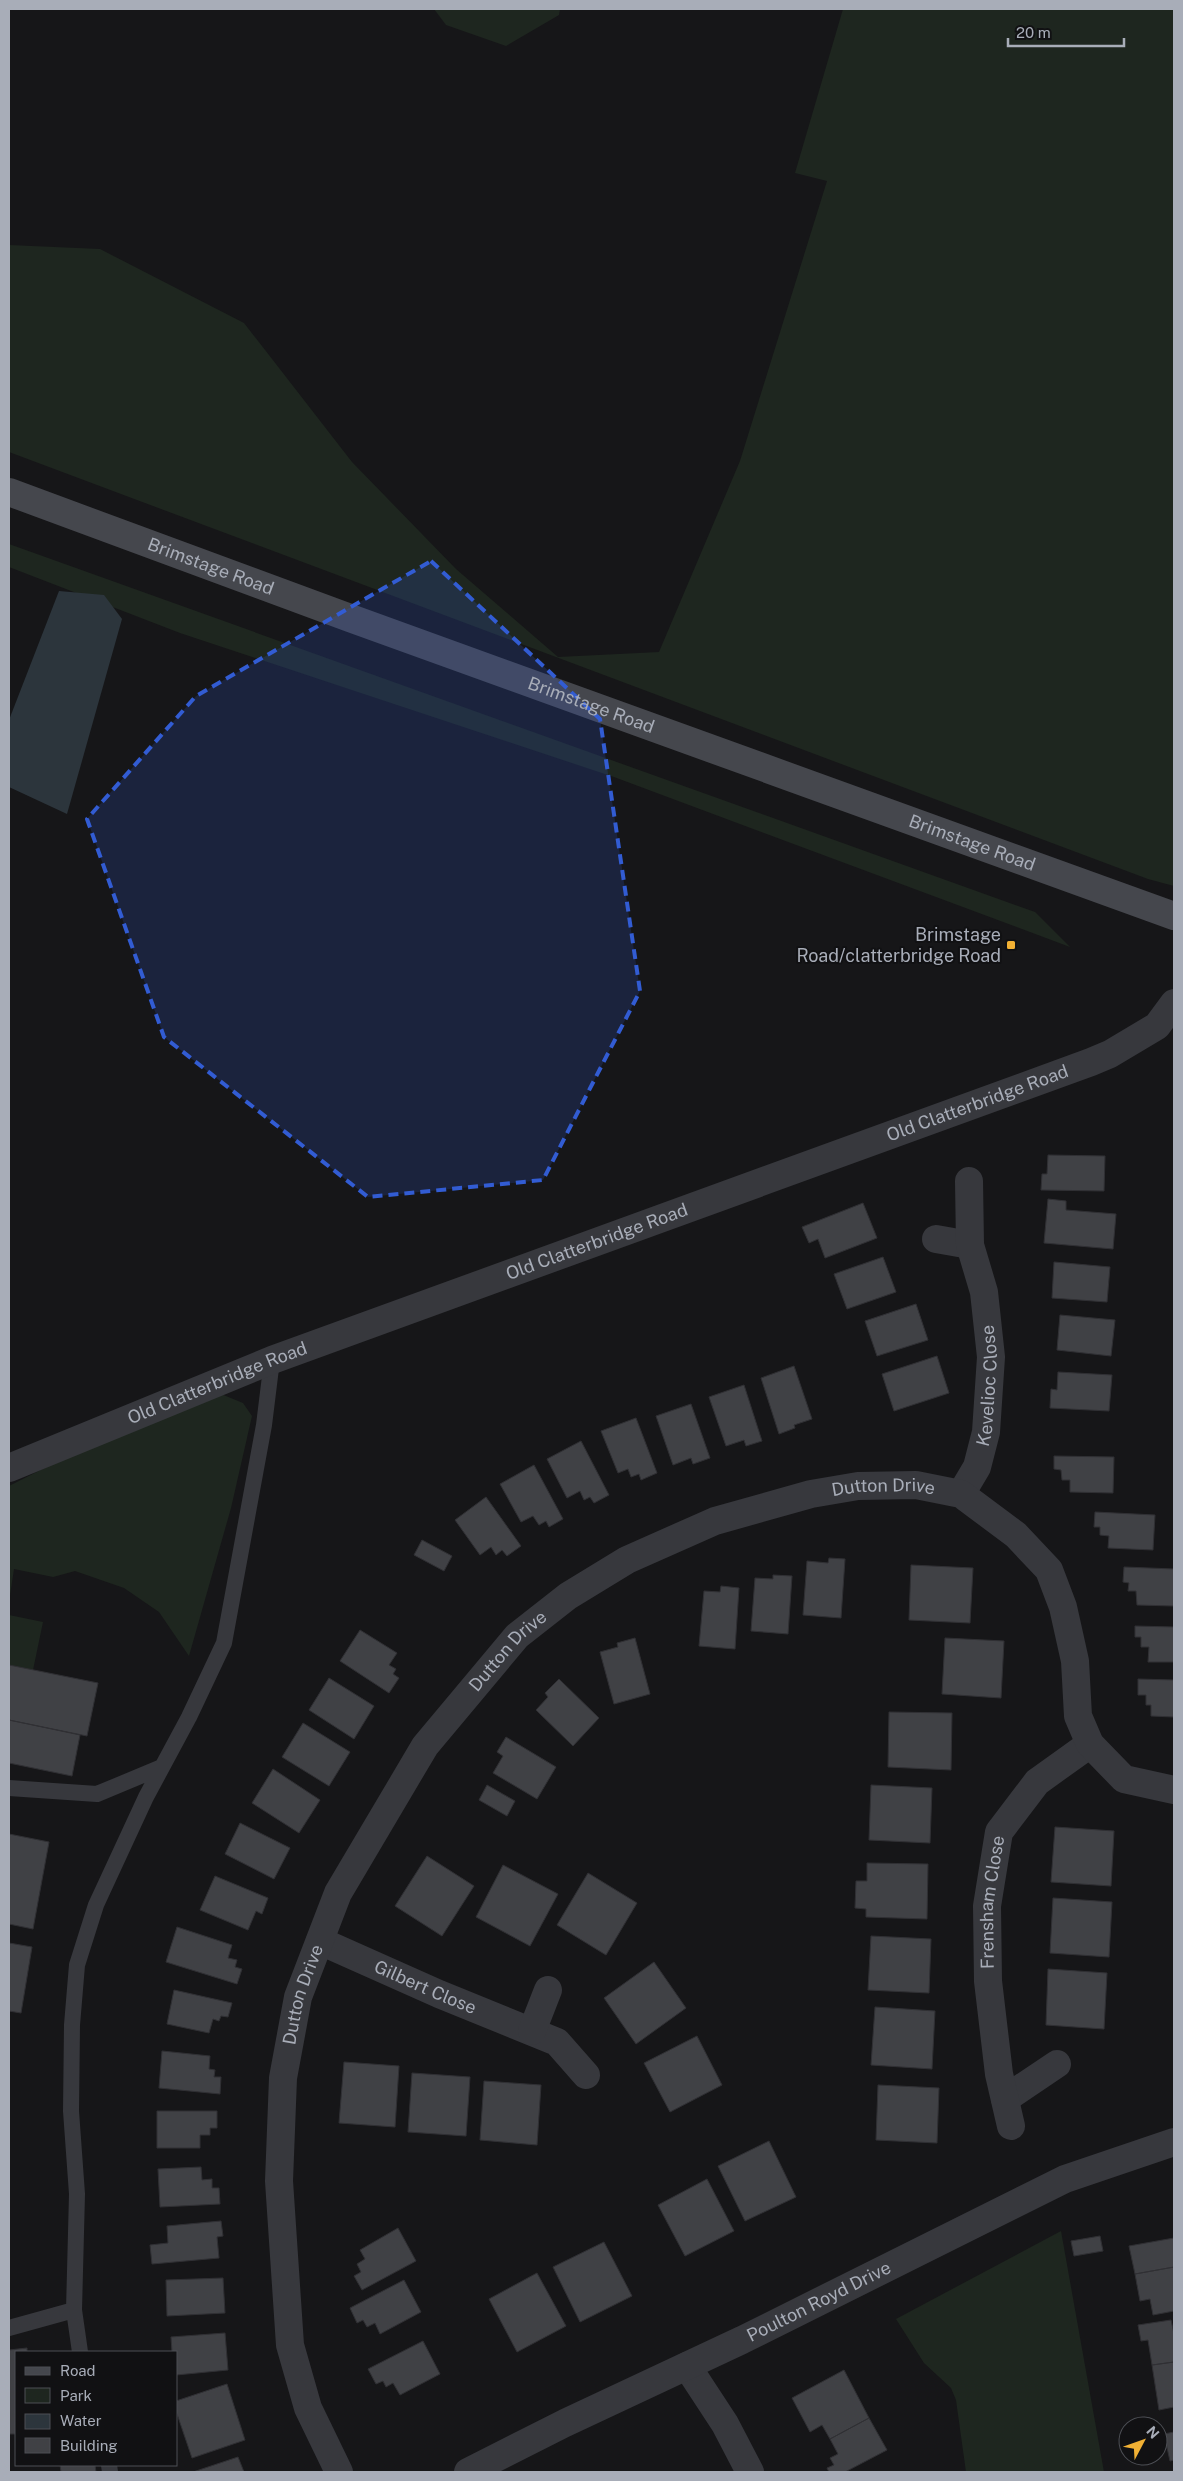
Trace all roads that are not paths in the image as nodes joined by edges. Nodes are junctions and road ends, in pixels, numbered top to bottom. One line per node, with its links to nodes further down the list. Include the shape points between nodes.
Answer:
1 (9, 492): 2 (main road, Brimstage Road)
2 (1174, 916)
3 (1174, 1003): 7 (street, Old Clatterbridge Road, via 1157,1026 1091,1062)
4 (969, 1181): 6 (street, Kevelioc Close)
5 (936, 1239): 6 (street)
6 (970, 1244): 9 (street, Kevelioc Close, via 984,1292 991,1357 986,1432 977,1467)
7 (272, 1360): 8 (street, Old Clatterbridge Road); 11 (lane, via 264,1425 224,1643 189,1718)
8 (9, 1468)
9 (961, 1494): 10 (street, Dutton Drive, via 1016,1536 1049,1570 1063,1608 1075,1661 1078,1716); 14 (street, Dutton Drive, via 916,1485 858,1486 810,1494 715,1521 627,1560 568,1596 517,1636 425,1746 338,1893)
10 (1090, 1744): 13 (street, Dutton Drive, via 1124,1780); 19 (street, Frensham Close, via 1037,1782 999,1832 987,1906 988,1981)
11 (162, 1766): 12 (lane, via 97,1794); 22 (lane, via 96,1905 78,1966 72,2025 71,2111 78,2194)
12 (9, 1788)
13 (1174, 1790)
14 (320, 1941): 16 (street, Gilbert Close); 26 (street, Dutton Drive, via 298,1997 283,2078 279,2181 290,2345 308,2408)
15 (548, 1990): 16 (street)
16 (532, 2031): 18 (street, Gilbert Close, via 558,2042)
17 (1058, 2064): 19 (street)
18 (586, 2075)
19 (1005, 2099): 20 (street, Frensham Close)
20 (1011, 2126)
21 (1174, 2142): 25 (street, Poulton Royd Drive, via 1066,2179)
22 (74, 2310): 23 (lane); 24 (lane)
23 (9, 2328)
24 (80, 2351)
25 (687, 2366): 27 (street, Poulton Royd Drive); 28 (street, via 725,2424)
26 (339, 2472)
27 (468, 2472)
28 (750, 2472)

